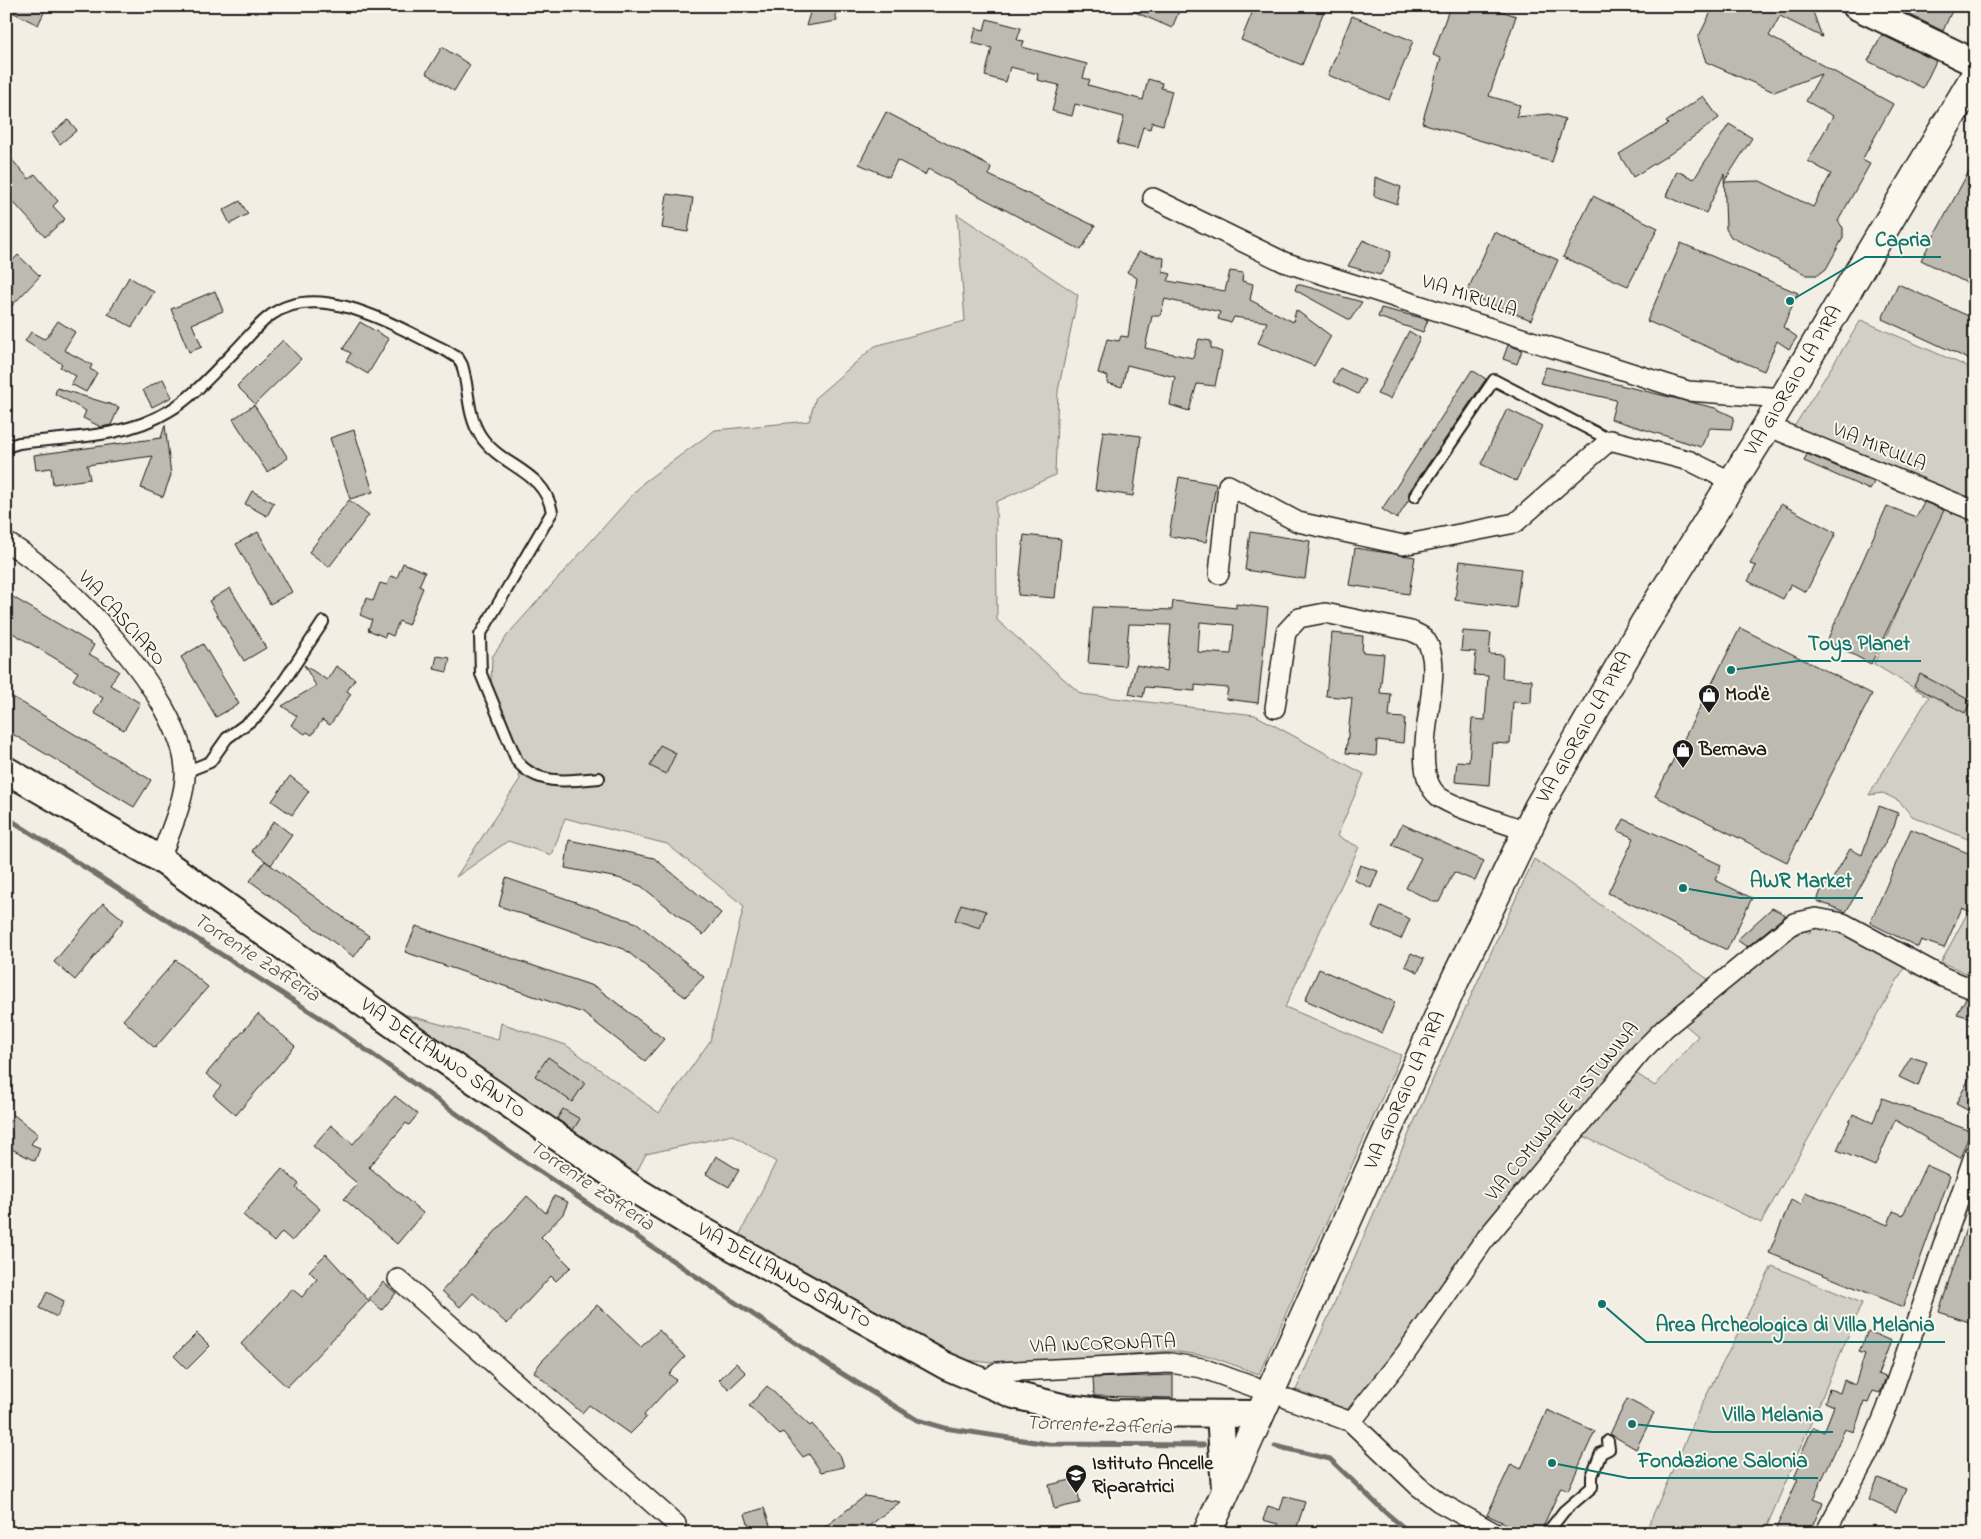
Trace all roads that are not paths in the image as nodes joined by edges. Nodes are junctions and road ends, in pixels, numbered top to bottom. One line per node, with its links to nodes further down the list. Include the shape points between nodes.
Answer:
1 (1856, 6): 2 (street)
2 (1975, 63)
3 (1975, 76): 5 (main road, VIA GIORGIO LA PIRA)
4 (1153, 198): 5 (street, VIA MIRULLA, via 1284,262 1688,391)
5 (1783, 398): 6 (main road, VIA GIORGIO LA PIRA)
6 (1767, 426): 9 (main road, VIA GIORGIO LA PIRA); 11 (street, VIA MIRULLA)
7 (1610, 440): 9 (street, via 1690,461); 10 (lane, via 1494,380); 13 (street, via 1515,523 1403,545 1298,522 1228,485)
8 (6, 447): 18 (lane, via 122,431 170,411 271,315 284,308 333,303 350,306 445,350 458,358 462,365 479,435 506,460 542,484 552,512 480,634 481,674 517,761 526,771 551,780)
9 (1732, 482): 19 (main road, VIA GIORGIO LA PIRA, via 1644,626)
10 (1415, 496)
11 (1975, 511)
12 (6, 542): 17 (street, VIA CASCIARO, via 69,591 128,654 158,698 176,736)
13 (1219, 574)
14 (323, 622): 17 (lane, via 257,716 227,738 210,762)
15 (1276, 708): 19 (street, via 1286,632 1299,618 1325,613 1411,631 1424,637 1431,650 1433,672 1423,767 1430,784 1438,796 1452,803)
16 (6, 770): 20 (street, VIA DELL'ANNO SANTO)
17 (185, 772): 20 (street, VIA CASCIARO, via 177,810)
18 (599, 778)
19 (1526, 831): 28 (main road, VIA GIORGIO LA PIRA, via 1455,980)
20 (160, 859): 24 (street, VIA DELL'ANNO SANTO, via 418,1042 632,1188 920,1352)
21 (1975, 990): 29 (street, VIA COMUNALE PISTUNINA, via 1943,977 1843,923 1816,918 1794,923 1666,1028 1635,1058 1483,1242 1406,1353)
22 (1975, 1153): 36 (street, via 1886,1411 1868,1454)
23 (398, 1279): 32 (street)
24 (983, 1382): 25 (street, VIA INCORONATA, via 998,1372 1170,1363 1202,1368); 27 (street, VIA DELL'ANNO SANTO, via 1030,1400 1085,1411)
25 (1254, 1387)
26 (1288, 1400): 29 (street)
27 (1220, 1414): 28 (street, VIA DELL'ANNO SANTO); 31 (street)
28 (1260, 1414): 31 (main road, VIA GIORGIO LA PIRA)
29 (1351, 1422): 34 (street, via 1418,1486 1439,1502)
30 (1608, 1441): 35 (lane, via 1608,1449 1601,1453 1595,1467 1592,1487 1564,1512)
31 (1225, 1490): 33 (main road, VIA GIORGIO LA PIRA)
32 (676, 1524)
33 (1207, 1533)
34 (1495, 1533)
35 (1547, 1533)
36 (1825, 1533)

